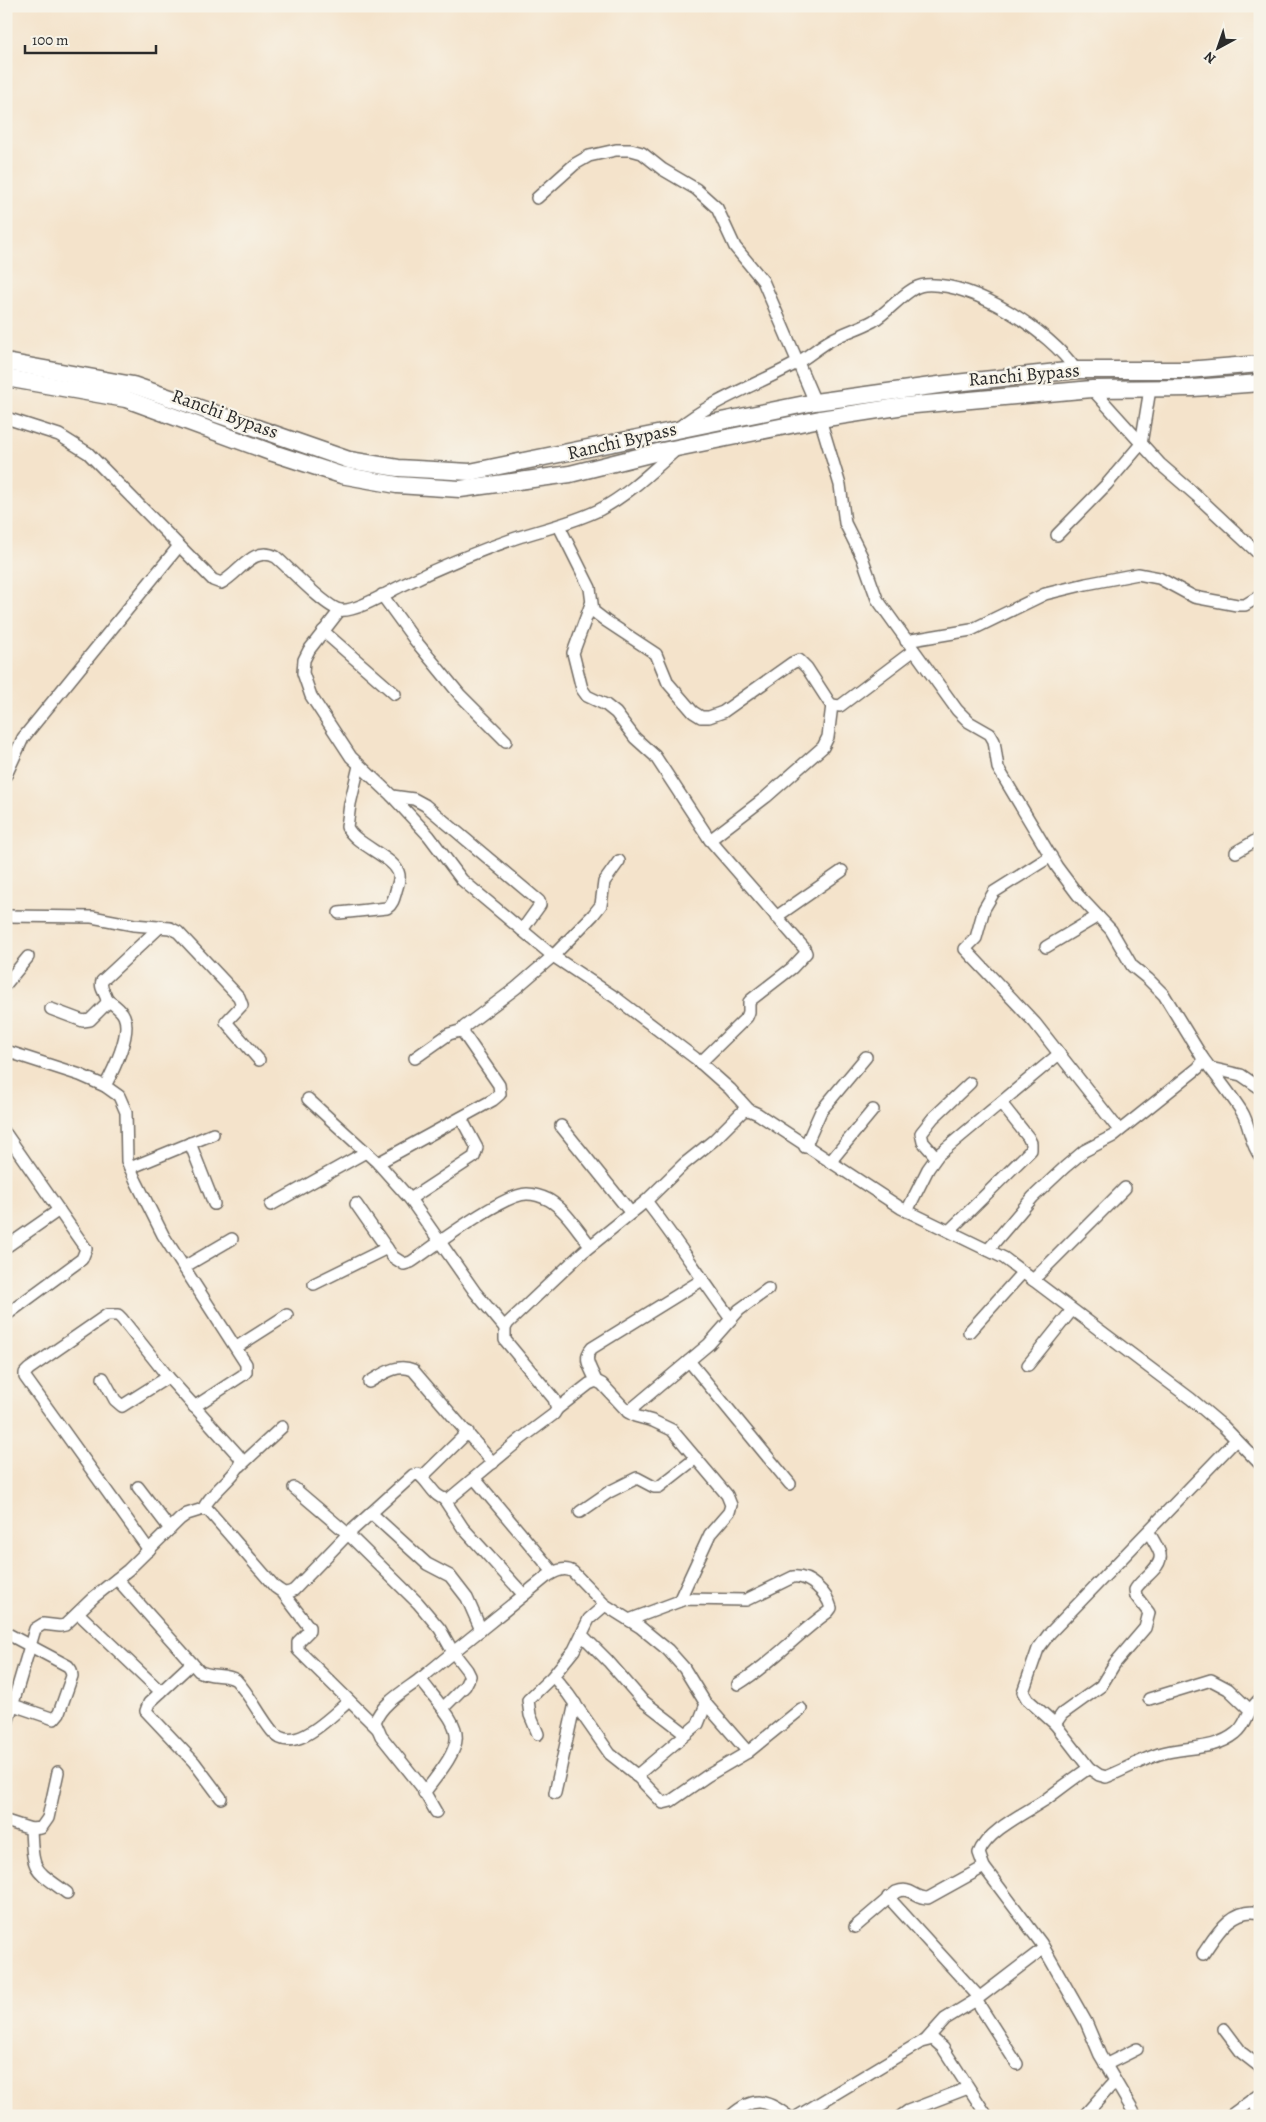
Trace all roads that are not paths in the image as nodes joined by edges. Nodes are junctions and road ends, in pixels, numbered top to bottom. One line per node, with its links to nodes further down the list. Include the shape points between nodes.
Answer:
1 (537, 198): 3 (street, via 575,164 589,156 616,150 642,153 696,189 717,208 735,247 763,282)
2 (6, 362): 13 (highway, Ranchi Bypass, via 133,384 349,460 398,468 470,472)
3 (798, 362): 5 (street, via 831,340 882,316 914,287 925,285 969,293 1008,310 1066,355); 10 (street); 13 (street, via 699,411)
4 (1260, 364): 5 (highway, Ranchi Bypass, via 1187,370)
5 (1076, 370): 10 (highway, Ranchi Bypass)
6 (6, 378): 15 (highway, Ranchi Bypass, via 126,399 341,475 397,485 460,489 570,474)
7 (1260, 383): 9 (highway, Ranchi Bypass)
8 (1092, 389): 9 (highway, Ranchi Bypass); 12 (highway, Ranchi Bypass, via 904,406); 14 (street)
9 (1150, 389): 14 (street)
10 (815, 402): 13 (highway, Ranchi Bypass)
11 (6, 418): 18 (street, via 59,435 81,448)
12 (820, 419): 15 (highway, Ranchi Bypass); 25 (street, via 840,485 848,531 862,557 877,599)
13 (676, 430)
14 (1141, 444): 17 (street); 19 (street)
15 (678, 448): 16 (street, via 624,494 600,509)
16 (559, 526): 20 (street, via 476,553); 22 (street, via 590,588)
17 (1057, 535)
18 (179, 546): 23 (street, via 205,574 220,583 259,554 267,552); 30 (street, via 23,738)
19 (1260, 555)
20 (382, 595): 23 (street); 28 (street, via 460,695)
21 (1260, 596): 25 (street, via 1245,605 1236,606 1194,597 1160,578 1138,574 1045,594 971,630)
22 (591, 604): 27 (street, via 598,616 656,654 668,683 701,717 708,718 723,712 799,660); 33 (street, via 573,653 582,689 587,696 616,713 635,738 655,756)
23 (340, 610): 24 (street)
24 (324, 631): 26 (street); 29 (street, via 304,660 305,684 332,732)
25 (909, 646): 27 (street, via 840,706); 35 (street, via 964,717 990,734 998,768)
26 (395, 694)
27 (832, 705): 33 (street, via 828,737 823,747)
28 (506, 741)
29 (359, 766): 31 (street); 38 (street, via 347,828 356,839 391,863 399,873 399,881 394,900 387,908)
30 (6, 775)
31 (392, 796): 43 (street, via 429,836 462,880); 43 (street, via 414,799 425,805 539,901 538,910)
32 (1260, 838): 34 (street)
33 (710, 840): 41 (street)
34 (1236, 852)
35 (1051, 856): 40 (street, via 1078,895); 52 (street, via 994,892 984,909 976,938 965,949 1035,1023)
36 (619, 861): 45 (street, via 604,882 602,905)
37 (842, 871): 41 (street)
38 (339, 913)
39 (6, 916): 42 (street, via 92,917 134,925)
40 (1098, 916): 44 (street); 54 (street, via 1111,930 1132,966 1164,995)
41 (776, 917): 57 (street, via 804,948 804,957 752,998 746,1017)
42 (161, 926): 48 (street, via 102,981); 56 (street, via 178,932 239,997 242,1005 226,1022)
43 (522, 930): 45 (street)
44 (1046, 947)
45 (553, 956): 50 (street); 57 (street, via 616,998)
46 (28, 957): 47 (street)
47 (6, 984)
48 (107, 1000): 49 (street, via 99,1012 86,1021); 60 (street, via 121,1012 126,1024 120,1056)
49 (51, 1009)
50 (463, 1030): 55 (street, via 449,1034); 66 (street, via 500,1094)
51 (6, 1051): 60 (street)
52 (1059, 1054): 63 (street); 68 (street)
53 (866, 1057): 72 (street, via 820,1112)
54 (1202, 1057): 58 (street); 68 (street, via 1198,1068)
55 (415, 1058)
56 (259, 1060)
57 (700, 1063): 64 (street)
58 (1210, 1068): 61 (street, via 1241,1075); 74 (street, via 1241,1110)
59 (970, 1083): 75 (street, via 921,1133 923,1142)
60 (105, 1086): 78 (street, via 118,1096 126,1112 126,1152)
61 (1260, 1088)
62 (308, 1099): 73 (street)
63 (1001, 1103): 75 (street); 88 (street, via 1028,1137 1031,1150)
64 (749, 1110): 72 (street); 81 (street, via 739,1113)
65 (873, 1110): 76 (street)
66 (461, 1118): 77 (street); 80 (street, via 477,1153)
67 (562, 1126): 87 (street)
68 (1119, 1130): 94 (street, via 1084,1151 1041,1189)
69 (6, 1134): 85 (street)
70 (212, 1134): 71 (street)
71 (190, 1143): 78 (street); 82 (street)
72 (805, 1147): 76 (street)
73 (366, 1152): 77 (street); 84 (street)
74 (1260, 1156)
75 (936, 1157): 86 (street)
76 (830, 1162): 86 (street)
77 (378, 1163): 80 (street)
78 (130, 1168): 95 (street, via 158,1227)
79 (1125, 1188): 98 (street)
80 (410, 1199): 90 (street)
81 (646, 1201): 87 (street); 97 (street)
82 (214, 1204)
83 (356, 1204): 93 (street)
84 (272, 1205)
85 (59, 1210): 92 (street); 102 (street, via 84,1244 86,1254)
86 (907, 1211): 88 (street)
87 (631, 1213): 91 (street)
88 (949, 1231): 94 (street)
89 (232, 1239): 95 (street)
90 (441, 1242): 91 (street, via 507,1200 527,1194 558,1206); 93 (street, via 404,1264); 105 (street, via 475,1292)
91 (590, 1245): 105 (street)
92 (6, 1247)
93 (387, 1248): 99 (street)
94 (988, 1250): 96 (street)
95 (184, 1267): 107 (street)
96 (1023, 1272): 98 (street); 106 (street)
97 (702, 1280): 104 (street); 112 (street, via 592,1348 587,1360)
98 (1033, 1280): 101 (street)
99 (314, 1284)
100 (768, 1289): 104 (street)
101 (1072, 1310): 109 (street); 119 (street, via 1191,1399)
102 (6, 1315)
103 (287, 1315): 107 (street)
104 (732, 1319): 108 (street)
105 (505, 1328): 115 (street, via 505,1340 554,1399)
106 (970, 1332)
107 (237, 1347): 114 (street, via 246,1364 246,1372)
108 (689, 1361): 116 (street); 126 (street)
109 (1028, 1365)
110 (168, 1377): 111 (street, via 122,1406); 114 (street); 136 (street, via 122,1319 112,1313 25,1373 27,1381)
111 (103, 1378)
112 (596, 1381): 115 (street); 116 (street)
113 (369, 1382): 118 (street, via 399,1368 413,1370)
114 (194, 1407): 123 (street, via 238,1455)
115 (557, 1409): 121 (street)
116 (628, 1412): 120 (street, via 672,1430)
117 (282, 1427): 123 (street)
118 (468, 1432): 121 (street); 124 (street)
119 (1236, 1440): 122 (street); 134 (street)
120 (696, 1458): 131 (street, via 660,1487 637,1478); 141 (street, via 727,1495 731,1506 705,1543)
121 (493, 1463): 125 (street)
122 (1260, 1464)
123 (240, 1466): 130 (street, via 214,1491)
124 (422, 1477): 129 (street); 132 (street, via 418,1474 408,1479)
125 (475, 1479): 129 (street, via 457,1494); 137 (street)
126 (790, 1484)
127 (138, 1487): 133 (street)
128 (294, 1488): 135 (street)
129 (444, 1499): 140 (street, via 463,1528)
130 (203, 1509): 133 (street, via 187,1514); 139 (street, via 226,1528)
131 (580, 1512)
132 (371, 1513): 135 (street); 145 (street, via 428,1564 450,1576 467,1598)
133 (170, 1528): 136 (street)
134 (1149, 1532): 164 (street, via 1160,1560 1135,1590 1149,1613 1145,1628 1115,1663 1101,1686 1062,1714); 164 (street, via 1049,1634 1038,1650 1023,1692 1027,1700)
135 (348, 1534): 139 (street, via 294,1590); 149 (street, via 428,1614)
136 (149, 1550): 138 (street)
137 (554, 1572): 140 (street); 142 (street, via 569,1570)
138 (117, 1579): 143 (street); 150 (street)
139 (283, 1593): 157 (street, via 309,1627 298,1642 298,1650)
140 (524, 1595): 145 (street)
141 (680, 1601): 144 (street); 153 (street, via 694,1598 746,1600 784,1580 799,1577 816,1586 829,1602 831,1608 828,1612 764,1667)
142 (605, 1605): 144 (street); 147 (street, via 589,1620)
143 (78, 1613): 148 (street, via 65,1625 39,1625 34,1629); 154 (street)
144 (628, 1620): 160 (street, via 668,1650 684,1668)
145 (481, 1630): 149 (street)
146 (6, 1633): 148 (street)
147 (582, 1636): 151 (street); 168 (street, via 642,1700)
148 (29, 1645): 158 (street); 158 (street, via 68,1666 72,1676 54,1719)
149 (453, 1652): 152 (street); 161 (street, via 470,1676 465,1686)
150 (192, 1663): 154 (street); 157 (street, via 205,1674 236,1680 271,1730 282,1739 309,1733)
151 (553, 1676): 159 (street); 167 (street, via 528,1700)
152 (420, 1679): 161 (street); 166 (street, via 381,1711 375,1722)
153 (738, 1684)
154 (161, 1692): 175 (street, via 149,1703 146,1711 194,1762)
155 (1149, 1699): 163 (street, via 1211,1680 1228,1689)
156 (1260, 1699): 163 (street)
157 (349, 1701): 166 (street)
158 (10, 1702): 165 (street)
159 (575, 1703): 172 (street, via 610,1754); 174 (street)
160 (706, 1704): 168 (street, via 698,1724); 169 (street)
161 (443, 1708): 173 (street, via 453,1721 458,1739)
162 (801, 1709): 169 (street)
163 (1249, 1709): 170 (street, via 1241,1729 1226,1740 1158,1755 1106,1777)
164 (1055, 1724): 170 (street)
165 (6, 1727)
166 (377, 1728): 173 (street)
167 (538, 1734)
168 (686, 1734): 172 (street)
169 (748, 1752): 172 (street, via 667,1803 659,1800)
170 (1089, 1768): 179 (street, via 1011,1820 986,1842 979,1854)
171 (58, 1772): 178 (street, via 48,1818 41,1828)
172 (636, 1776)
173 (424, 1793): 176 (street)
174 (556, 1793)
175 (221, 1798)
176 (436, 1812)
177 (6, 1821): 178 (street)
178 (31, 1829): 180 (street, via 37,1869)
179 (984, 1866): 181 (street, via 928,1898 903,1889); 184 (street)
180 (67, 1893)
181 (888, 1897): 183 (street); 186 (street)
182 (1260, 1913): 185 (street, via 1248,1912 1232,1918)
183 (855, 1927)
184 (1044, 1948): 186 (street); 191 (street, via 1086,2022)
185 (1203, 1954)
186 (978, 1999): 188 (street, via 945,2019); 190 (street)
187 (1224, 2030): 192 (street, via 1242,2053)
188 (927, 2039): 194 (street, via 938,2042); 198 (street)
189 (1137, 2049): 191 (street)
190 (1017, 2064)
191 (1105, 2065): 193 (street)
192 (1260, 2067)
193 (1115, 2082): 201 (street); 202 (street)
194 (968, 2088): 199 (street, via 908,2110); 200 (street)
195 (1256, 2097): 203 (street); 204 (street)
196 (731, 2116): 197 (street, via 747,2104 762,2101)
197 (788, 2116)
198 (798, 2116)
199 (901, 2116)
200 (987, 2116)
201 (1084, 2116)
202 (1136, 2116)
203 (1230, 2116)
204 (1260, 2116)

